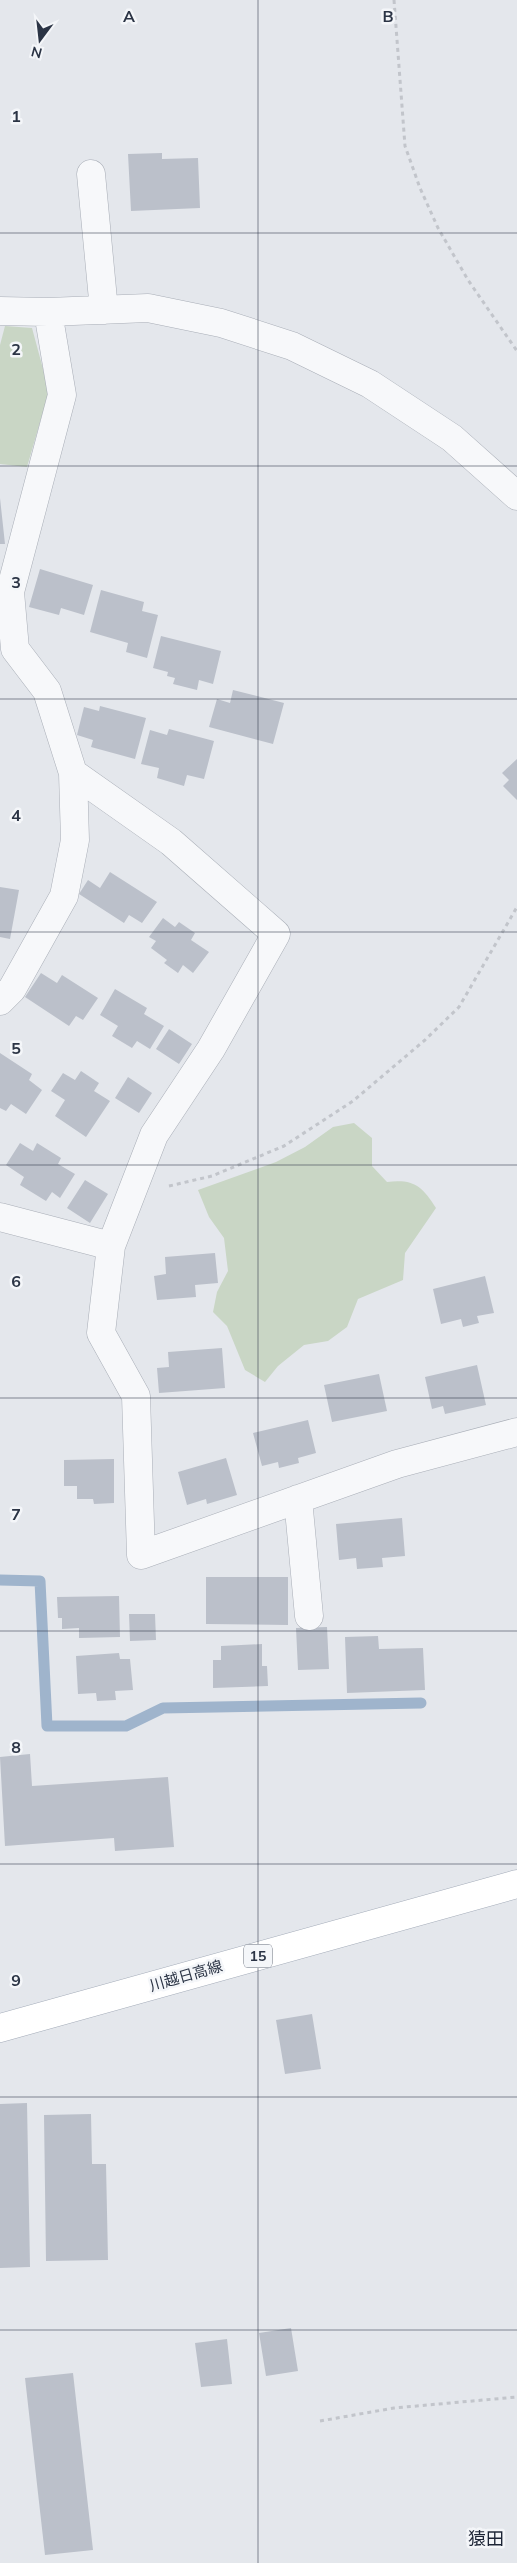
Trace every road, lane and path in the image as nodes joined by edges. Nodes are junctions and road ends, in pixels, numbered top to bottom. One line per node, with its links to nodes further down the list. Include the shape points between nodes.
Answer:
1 (394, 0): 6 (path, via 405,146 438,228 468,280)
2 (91, 174): 3 (street)
3 (104, 310): 5 (street); 7 (street, via 148,308 221,323 292,346 370,384 452,438)
4 (0, 311): 5 (street)
5 (48, 312): 8 (street, via 62,395 10,592 15,649 47,691)
6 (517, 351)
7 (517, 496)
8 (73, 773): 10 (street, via 75,840 64,896 12,989); 11 (street, via 171,842 276,934 211,1049 154,1135)
9 (517, 907): 11 (path, via 459,1007 353,1101 284,1146 212,1176)
10 (0, 1001)
11 (130, 1196): 13 (street)
12 (0, 1218): 13 (street)
13 (111, 1246): 15 (street, via 101,1333 136,1396 141,1555)
14 (517, 1432): 15 (street, via 397,1464)
15 (298, 1499): 16 (street)
16 (309, 1616)
17 (517, 1884): 18 (main road, 川越日高線 / 15)
18 (0, 2028)
19 (517, 2397): 20 (path, via 394,2408)
20 (320, 2421)

